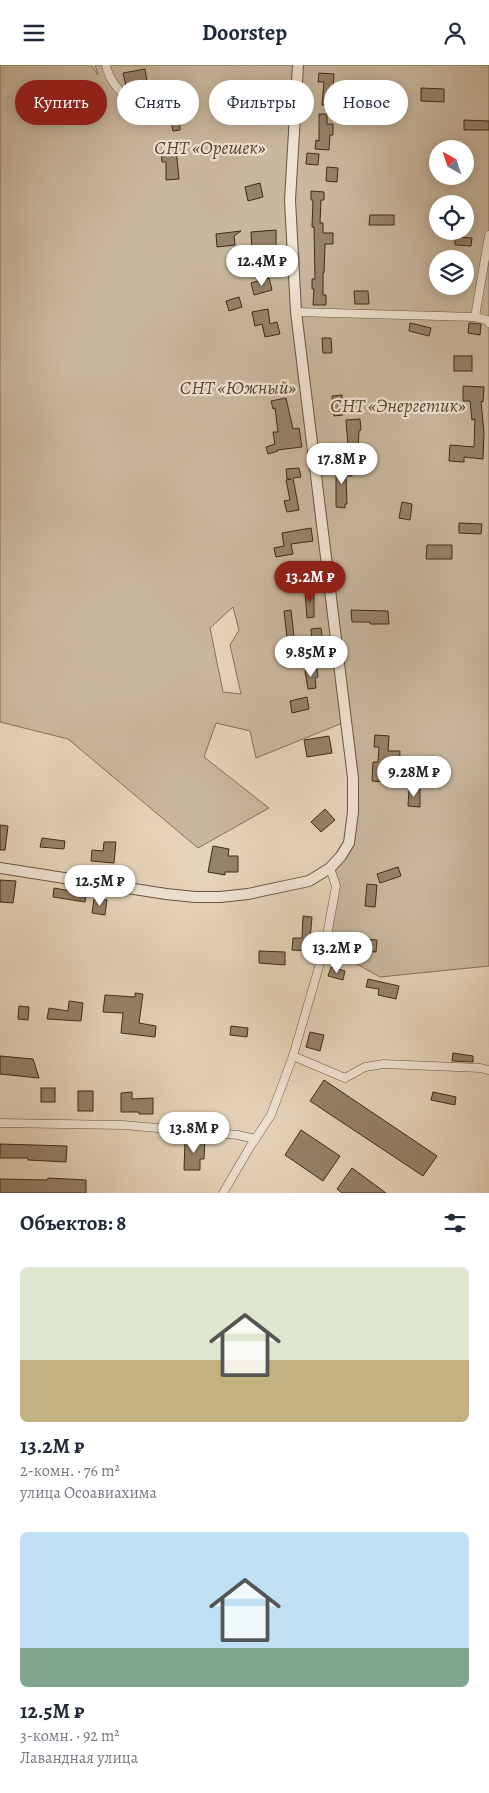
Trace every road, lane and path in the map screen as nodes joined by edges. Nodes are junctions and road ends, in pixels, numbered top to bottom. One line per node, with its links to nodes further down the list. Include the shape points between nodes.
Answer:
1 (106, 65): 3 (street)
2 (298, 65): 6 (street, via 290,200)
3 (117, 89)
4 (489, 235): 5 (street)
5 (486, 278): 7 (street)
6 (296, 312): 7 (street); 10 (street, via 352,778 353,812 349,843)
7 (475, 317): 8 (street)
8 (489, 323)
9 (0, 868): 10 (street, via 166,894 220,897 309,881)
10 (330, 868): 11 (street, via 336,886 325,946)
11 (293, 1056): 12 (street, via 345,1078 366,1067 384,1064); 14 (street, via 271,1115)
12 (489, 1070)
13 (0, 1123): 14 (street, via 123,1125)
14 (255, 1139): 15 (street)
15 (223, 1193)

